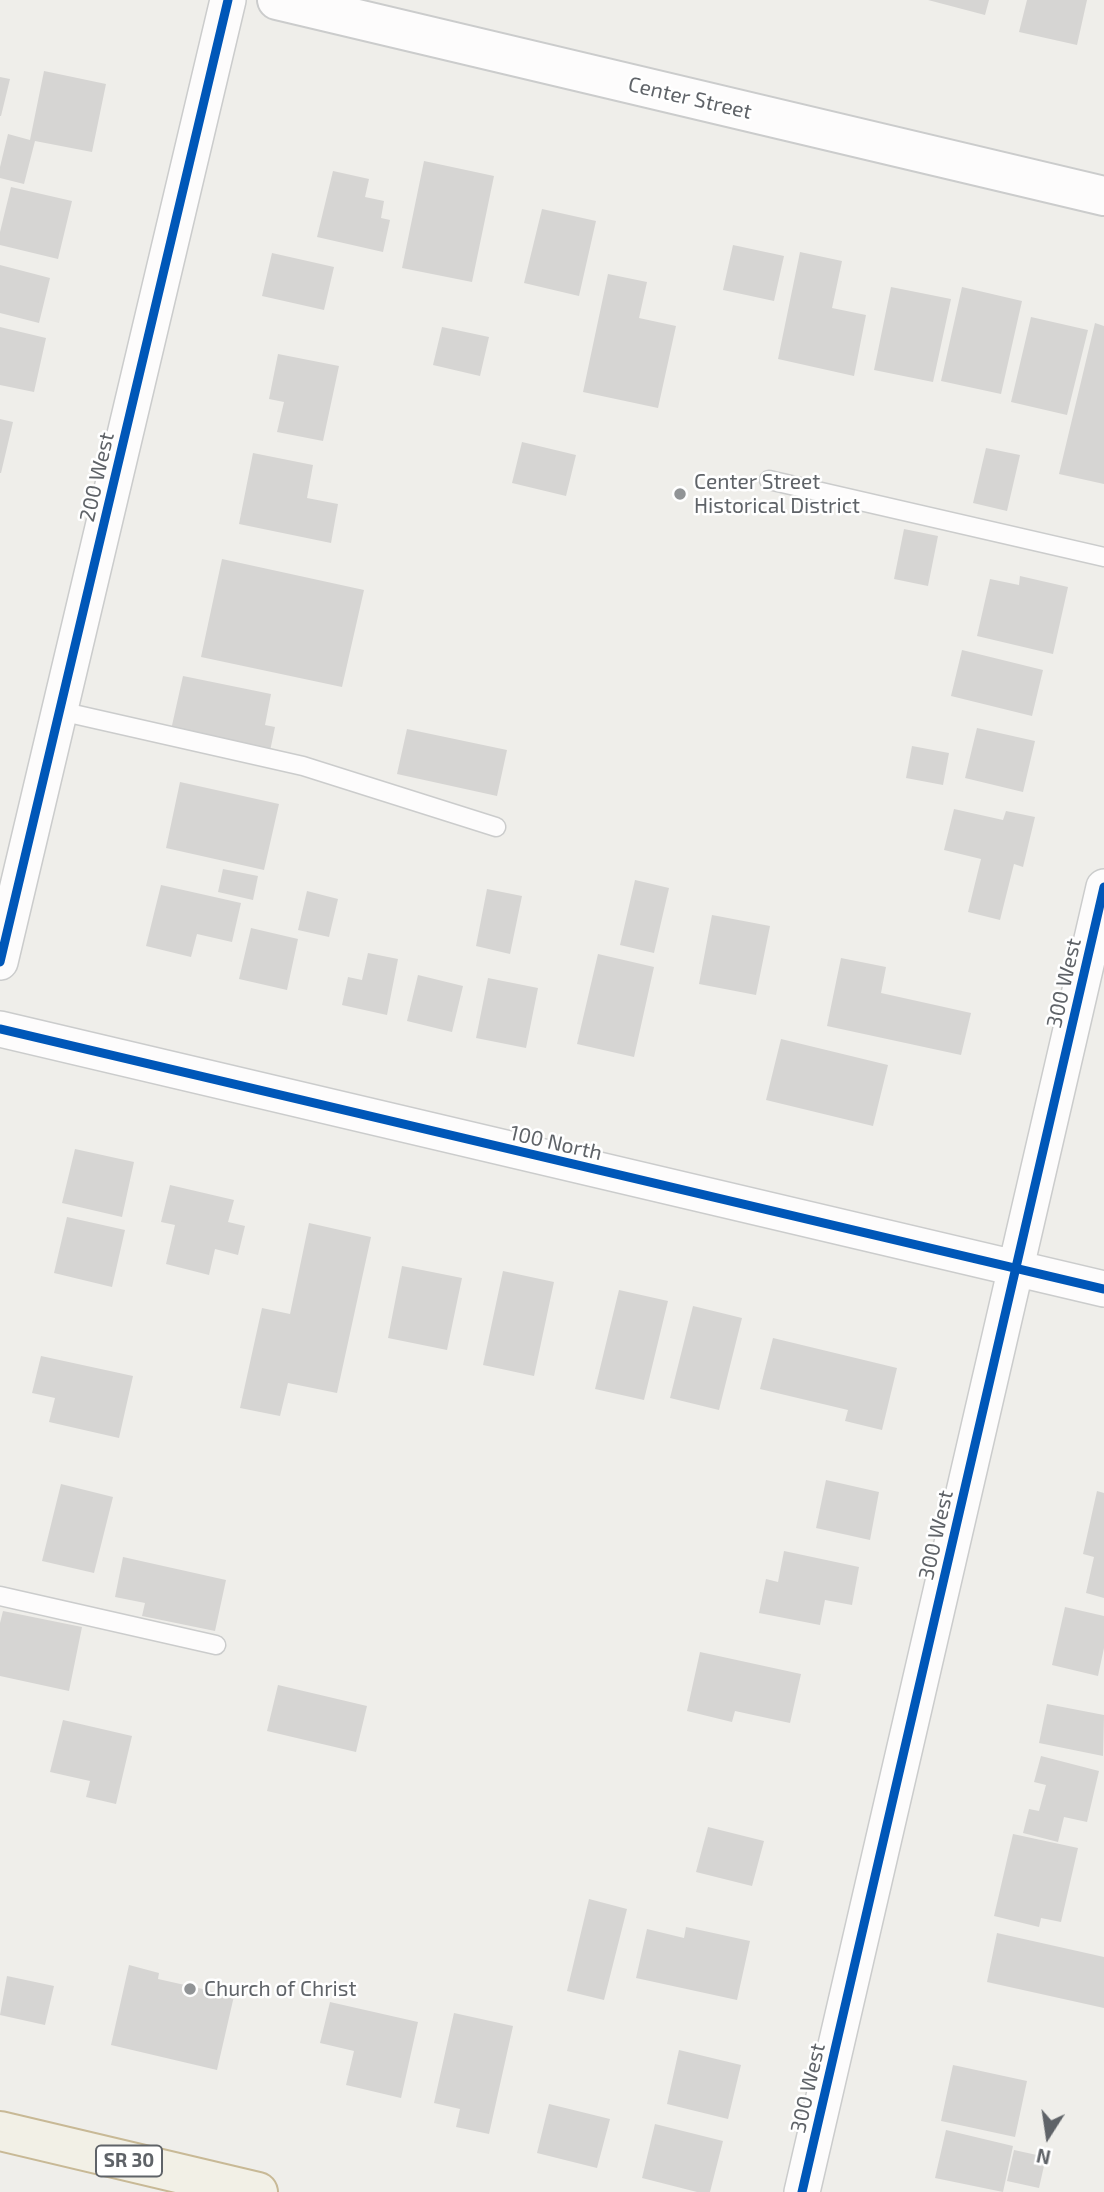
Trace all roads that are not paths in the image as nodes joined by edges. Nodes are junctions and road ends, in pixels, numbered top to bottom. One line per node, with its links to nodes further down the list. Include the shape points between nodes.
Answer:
1 (228, 0): 6 (street, 200 West)
2 (277, 0): 3 (street, Center Street)
3 (1104, 196)
4 (769, 480): 5 (lane)
5 (1104, 557)
6 (60, 711): 7 (lane, via 303,766); 9 (street, 200 West)
7 (496, 827)
8 (1104, 887): 11 (street, 300 West)
9 (0, 961)
10 (0, 1030): 11 (street, 100 North)
11 (1016, 1268): 12 (street, 100 North); 17 (street, 300 West)
12 (1104, 1289)
13 (0, 1596): 14 (lane)
14 (215, 1645)
15 (0, 2132): 16 (highway, SR 30)
16 (258, 2192)
17 (802, 2192)

